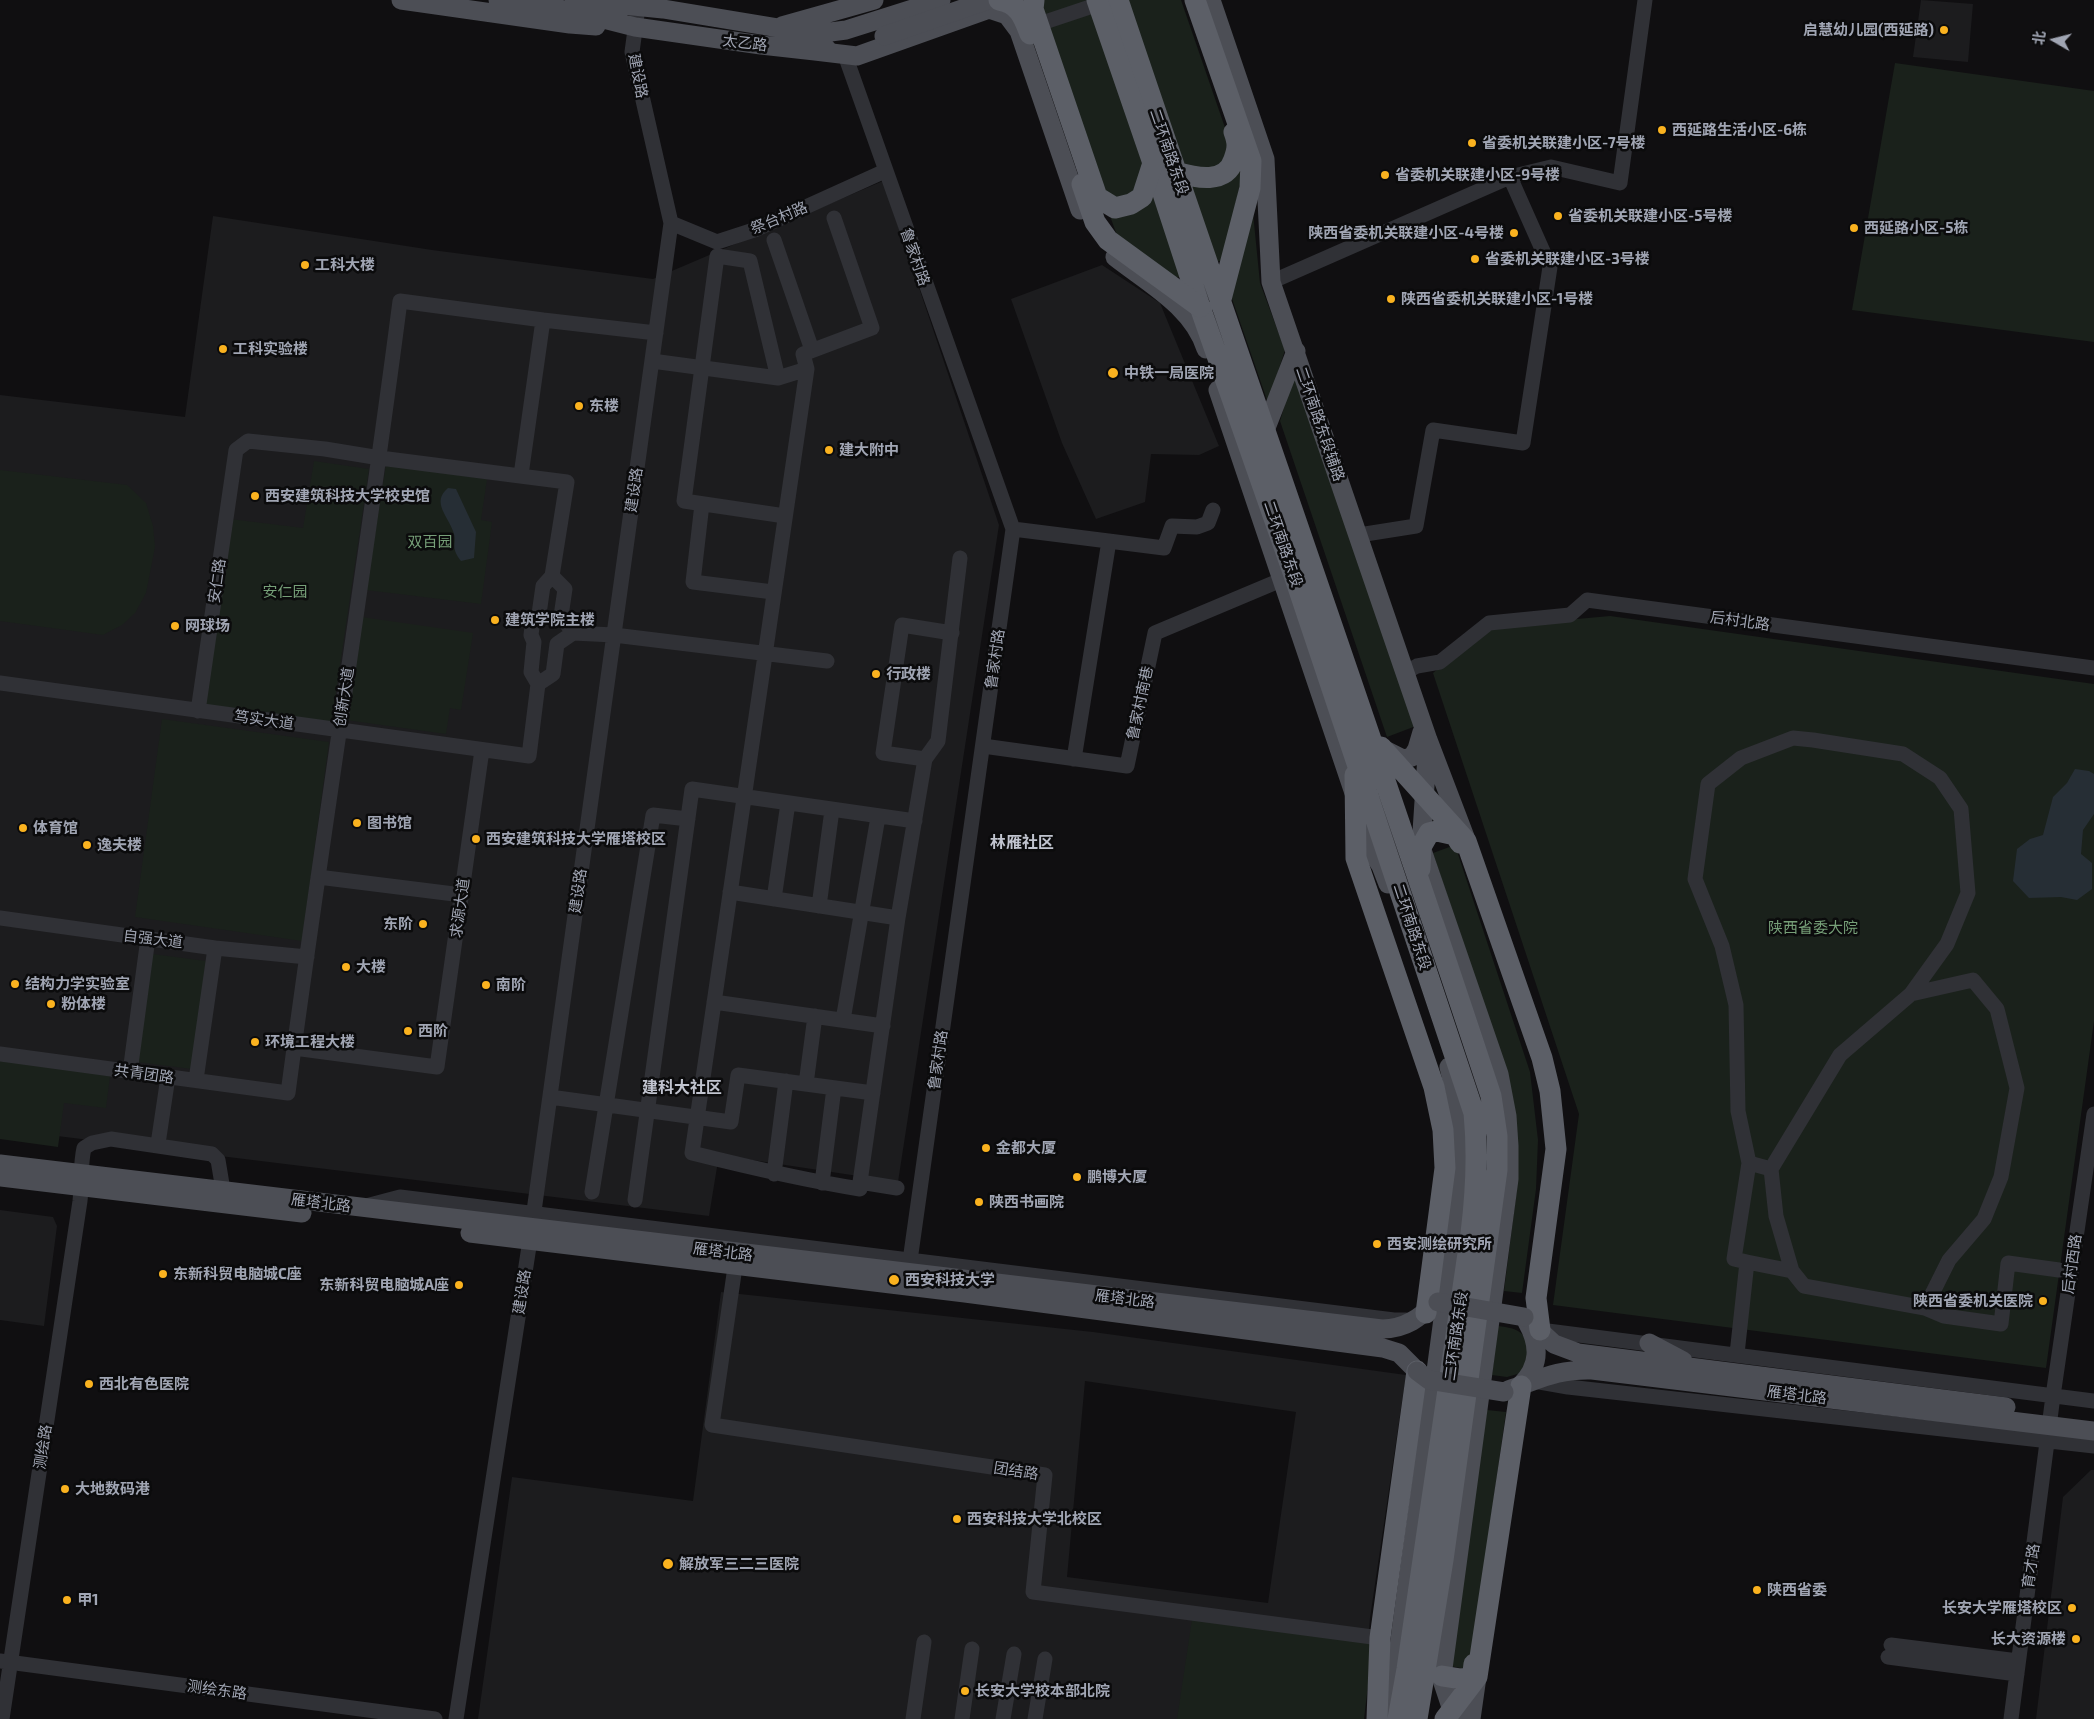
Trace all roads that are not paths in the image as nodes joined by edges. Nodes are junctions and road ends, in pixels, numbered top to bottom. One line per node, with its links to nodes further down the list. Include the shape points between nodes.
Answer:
1 (401, 0): 17 (main road, via 570,24)
2 (498, 0): 17 (main road, 太乙路, via 572,11)
3 (574, 0): 14 (main road, 太乙路)
4 (874, 0): 16 (main road)
5 (941, 0): 18 (main road, 太乙路)
6 (1034, 0): 22 (highway, bridge, via 1033,10 1097,197 1115,208 1131,204 1142,197)
7 (1097, 0): 22 (highway, 二环南路东段, bridge)
8 (1111, 0): 19 (street)
9 (1118, 0): 24 (highway, 二环南路东段)
10 (1188, 0): 24 (highway, via 1238,146 1232,167 1218,178 1194,178)
11 (1196, 0): 30 (highway, via 1251,161 1250,188)
12 (1211, 0): 29 (main road, 二环南路东段辅路, via 1265,159)
13 (1645, 0): 25 (street, via 1620,183 1551,167)
14 (636, 2): 16 (main road, 太乙路); 17 (street, 建设路)
15 (991, 2): 18 (main road, 太乙路, bridge); 19 (main road, via 1007,14); 21 (main road, via 857,56); 30 (highway, bridge, via 1008,2 1022,13 1095,222 1108,240)
16 (778, 27): 18 (main road, 太乙路, via 814,34)
17 (635, 28): 20 (main road, 太乙路); 27 (street, 建设路, via 632,52)
18 (882, 28): 20 (main road, 太乙路, via 850,46)
19 (1019, 31): 33 (main road, via 1083,219 1099,245 1182,308)
20 (815, 51): 21 (main road)
21 (845, 54): 23 (street, 鲁家村路)
22 (1153, 163): 30 (highway, 二环南路东段, bridge)
23 (885, 171): 27 (street, 祭台村路, via 757,229 717,242); 47 (street, 鲁家村路)
24 (1176, 172): 30 (highway, 二环南路东段)
25 (1510, 176): 29 (street); 48 (street, via 1550,267 1523,443 1433,430 1416,526)
26 (834, 218): 34 (street, via 872,328)
27 (671, 223): 32 (street, 建设路)
28 (774, 240): 34 (street)
29 (1271, 282): 35 (main road, 二环南路东段辅路)
30 (1210, 305): 36 (highway, 二环南路东段); 41 (highway)
31 (543, 320): 32 (street); 42 (street, 创新大道, via 400,300); 43 (street)
32 (656, 332): 37 (street, 建设路)
33 (1202, 334): 36 (main road); 52 (main road)
34 (812, 350): 39 (street, via 803,354)
35 (1296, 351): 41 (main road); 48 (main road, 二环南路东段辅路)
36 (1217, 354): 74 (highway, 二环南路东段)
37 (652, 360): 38 (street); 58 (street, 建设路)
38 (701, 368): 40 (street); 40 (street, via 717,256 750,261); 44 (street, via 684,501)
39 (807, 370): 40 (street); 46 (street)
40 (778, 378)
41 (1264, 433): 67 (highway)
42 (380, 458): 43 (street); 68 (street, 安仁路, via 248,441 236,450); 69 (street, 创新大道)
43 (521, 475): 51 (street, via 567,482)
44 (702, 504): 46 (street); 53 (street, via 693,582)
45 (1213, 510): 49 (street, via 1208,524 1172,526 1164,548)
46 (784, 516): 53 (street)
47 (1012, 529): 49 (street); 71 (street, 鲁家村路)
48 (1358, 535): 64 (main road, 二环南路东段辅路)
49 (1109, 540): 76 (street)
50 (960, 558): 57 (street)
51 (552, 576): 54 (street, via 542,586); 55 (street, via 566,589)
52 (1281, 580): 76 (street, 鲁家村南巷, via 1155,633 1127,766); 79 (main road)
53 (773, 592): 61 (street)
54 (539, 614): 55 (street); 59 (street, via 533,619 531,635)
55 (562, 616): 56 (street)
56 (573, 633): 58 (street); 60 (street)
57 (952, 633): 75 (street, via 938,741); 75 (street, via 902,625 884,753)
58 (614, 635): 61 (street); 114 (street, 建设路)
59 (534, 642): 60 (street); 66 (street, via 531,672)
60 (557, 644): 66 (street, via 553,674)
61 (764, 652): 62 (street); 78 (street)
62 (827, 661)
63 (2094, 668): 64 (street, 后村北路, via 1587,600 1570,615 1489,623 1440,662 1417,666)
64 (1406, 672): 70 (main road, 二环南路东段辅路)
65 (0, 683): 68 (street, 笃实大道)
66 (538, 684): 73 (street, 笃实大道, via 529,756)
67 (1358, 699): 72 (highway, via 1371,718); 87 (highway)
68 (198, 711): 69 (street, 笃实大道)
69 (339, 731): 73 (street, 笃实大道); 88 (street, 创新大道)
70 (1426, 731): 72 (main road, via 1412,757 1403,759); 77 (main road); 85 (main road, 二环南路东段辅路)
71 (983, 746): 76 (street, 鲁家村南巷); 137 (street, 鲁家村路)
72 (1382, 748): 77 (highway); 87 (highway)
73 (482, 750): 90 (street, 求源大道)
74 (1355, 755): 79 (highway); 86 (highway, 二环南路东段)
75 (925, 759): 84 (street)
76 (1074, 759)
77 (1424, 794): 85 (highway); 87 (main road)
78 (743, 796): 80 (street); 83 (street, via 692,789); 89 (street)
79 (1355, 797): 86 (main road); 139 (highway, via 1356,858 1434,1087 1443,1130 1445,1168)
80 (788, 803): 81 (street); 91 (street)
81 (832, 810): 82 (street); 92 (street)
82 (878, 817): 84 (street); 93 (street)
83 (688, 820): 115 (street, via 652,815); 116 (street)
84 (915, 822): 95 (street)
85 (1466, 841): 140 (highway, via 1542,1058 1550,1091 1556,1149)
86 (1380, 853): 139 (highway, via 1364,860 1439,1074 1448,1111 1452,1165 1436,1282); 171 (main road, via 1381,866 1449,1067 1459,1108 1463,1154 1399,1647); 172 (highway, 二环南路东段, via 1474,1113 1477,1148 1477,1184 1471,1233)
87 (1420, 864): 140 (highway, via 1429,834 1437,831 1455,836 1460,842 1534,1059 1544,1118 1546,1168); 153 (highway, 二环南路东段, via 1492,1096 1497,1136 1496,1170); 160 (main road, via 1492,1052 1507,1116 1509,1146 1506,1209)
88 (318, 877): 90 (street); 98 (street, 创新大道)
89 (730, 892): 91 (street); 100 (street)
90 (462, 895): 104 (street, 求源大道, via 437,1067)
91 (774, 899): 92 (street)
92 (819, 906): 93 (street)
93 (863, 912): 95 (street); 102 (street)
94 (0, 918): 96 (street, 自强大道)
95 (898, 918): 103 (street)
96 (148, 938): 97 (street, 自强大道); 106 (street)
97 (215, 948): 98 (street, 自强大道); 108 (street)
98 (307, 958): 104 (street, 创新大道)
99 (1911, 994): 120 (street, via 1947,944 1968,893 1961,809 1940,778 1903,754 1793,738 1741,758 1708,784 1695,879 1722,946 1736,1005 1738,1111); 122 (street, via 1840,1055); 138 (street, via 1973,980 1997,1008 2017,1088 2001,1177 1984,1219 1949,1260)
100 (714, 1002): 101 (street); 118 (street)
101 (815, 1016): 102 (street); 110 (street)
102 (842, 1020): 103 (street)
103 (883, 1026): 113 (street)
104 (294, 1048): 112 (street, 创新大道)
105 (0, 1054): 106 (street, 共青团路)
106 (130, 1072): 107 (street, 共青团路)
107 (168, 1077): 108 (street, 共青团路); 119 (street)
108 (196, 1080): 112 (street, 共青团路)
109 (786, 1082): 110 (street); 118 (street, via 738,1075 731,1122); 123 (street)
110 (806, 1084): 111 (street)
111 (834, 1088): 113 (street); 127 (street)
112 (288, 1093)
113 (873, 1093): 126 (street)
114 (550, 1097): 115 (street); 132 (street, 建设路)
115 (606, 1105): 116 (street); 130 (street)
116 (648, 1110): 118 (street); 131 (street)
117 (2094, 1114): 148 (street, 后村西路)
118 (697, 1117): 123 (street, via 692,1153)
119 (158, 1144): 125 (street, 测绘路, via 111,1139 92,1143 84,1148); 129 (street, via 212,1154 218,1160)
120 (1749, 1163): 122 (street); 133 (street, via 1734,1259)
121 (0, 1164): 125 (main road, 雁塔北路)
122 (1771, 1169): 136 (street, via 1776,1216)
123 (774, 1174): 127 (street)
124 (0, 1177): 125 (main road, 雁塔北路)
125 (82, 1181): 129 (main road, 雁塔北路); 132 (main road, 雁塔北路); 158 (street, 测绘路)
126 (860, 1182): 127 (street, via 860,1188); 128 (street)
127 (822, 1183)
128 (897, 1188)
129 (223, 1190): 132 (main road, 雁塔北路)
130 (592, 1192)
131 (635, 1200)
132 (531, 1227): 134 (main road, 雁塔北路); 137 (main road, 雁塔北路); 165 (street, 建设路)
133 (1747, 1262): 136 (street); 142 (street)
134 (735, 1267): 137 (main road, 雁塔北路); 151 (street, 团结路, via 712,1425 1045,1475 1033,1592)
135 (2059, 1270): 138 (street, via 2008,1263 2001,1324 1944,1316)
136 (1792, 1271): 138 (street, via 1804,1286)
137 (908, 1273): 139 (main road, 雁塔北路, via 1382,1329 1397,1330); 144 (main road, 雁塔北路, via 1383,1348 1399,1353)
138 (1924, 1308)
139 (1428, 1310): 140 (main road, bridge)
140 (1532, 1323): 141 (street); 143 (main road, 雁塔北路, via 1554,1344 1578,1353); 145 (main road, via 1537,1358 1532,1373)
141 (1649, 1343): 142 (street); 143 (main road)
142 (1737, 1354): 148 (street)
143 (1692, 1366): 148 (main road, 雁塔北路)
144 (1418, 1371): 145 (main road, 雁塔北路, bridge, via 1429,1380); 151 (highway)
145 (1520, 1386): 148 (main road, 雁塔北路, via 1571,1369 1592,1370); 160 (highway, via 1510,1412 1473,1672 1464,1679); 161 (highway)
146 (2094, 1401): 148 (street)
147 (2094, 1418): 148 (main road, 雁塔北路)
148 (2050, 1419): 149 (main road, 雁塔北路); 150 (street); 159 (street, 育才路)
149 (2094, 1431)
150 (2094, 1446)
151 (1380, 1638): 170 (highway)
152 (924, 1642): 166 (street)
153 (1429, 1644): 160 (main road); 173 (highway, 二环南路东段)
154 (972, 1649): 167 (street)
155 (1889, 1651): 159 (street)
156 (1014, 1654): 168 (street)
157 (1045, 1659): 169 (street)
158 (5, 1661): 163 (street, 测绘路); 164 (street, 测绘东路)
159 (2017, 1668): 175 (street, 育才路)
160 (1442, 1676): 162 (main road)
161 (1477, 1677): 162 (highway); 174 (main road)
162 (1450, 1716)
163 (2, 1719)
164 (435, 1719)
165 (456, 1719)
166 (914, 1719)
167 (962, 1719)
168 (1004, 1719)
169 (1036, 1719)
170 (1377, 1719)
171 (1385, 1719)
172 (1398, 1719)
173 (1417, 1719)
174 (1472, 1719)
175 (2011, 1719)

